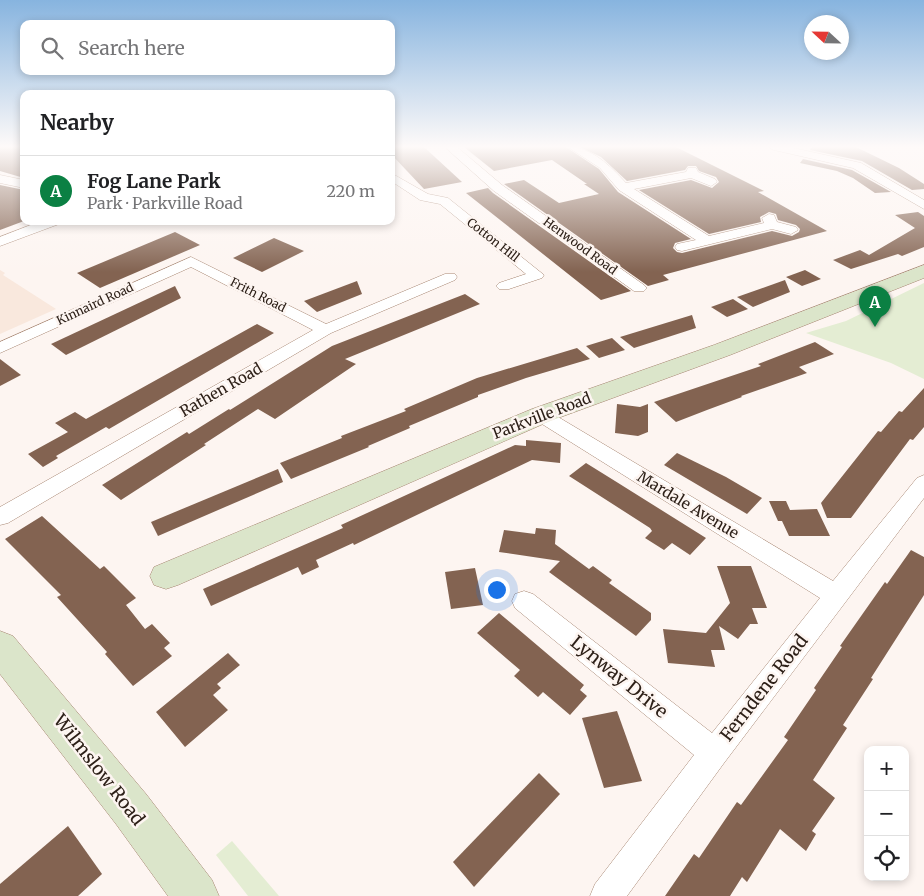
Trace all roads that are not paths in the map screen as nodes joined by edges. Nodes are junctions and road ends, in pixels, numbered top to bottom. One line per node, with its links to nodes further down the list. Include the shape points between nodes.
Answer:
1 (411, 189): 14 (street, Cotton Hill, via 424,197 444,202 537,276)
2 (499, 189): 15 (street, Henwood Road)
3 (625, 189): 8 (street)
4 (897, 189): 5 (street)
5 (924, 205)
6 (44, 225): 9 (street)
7 (791, 230): 8 (street, via 771,221)
8 (707, 241): 10 (street)
9 (0, 242)
10 (682, 247)
11 (191, 261): 16 (street, Frith Road); 17 (street, Kinnaird Road)
12 (924, 271): 18 (street, Parkville Road, via 722,350)
13 (450, 278): 16 (street, Rathen Road)
14 (504, 286)
15 (639, 288)
16 (325, 330): 20 (street, Rathen Road)
17 (0, 348)
18 (541, 415): 21 (street, Parkville Road); 22 (street, Mardale Avenue)
19 (924, 483): 22 (street, Ferndene Road)
20 (0, 517)
21 (166, 576)
22 (836, 595): 25 (street, Ferndene Road)
23 (524, 602): 25 (street, Lynway Drive)
24 (0, 647): 26 (street, Wilmslow Road, via 131,809)
25 (714, 753): 27 (street, Ferndene Road)
26 (196, 896)
27 (607, 896)

